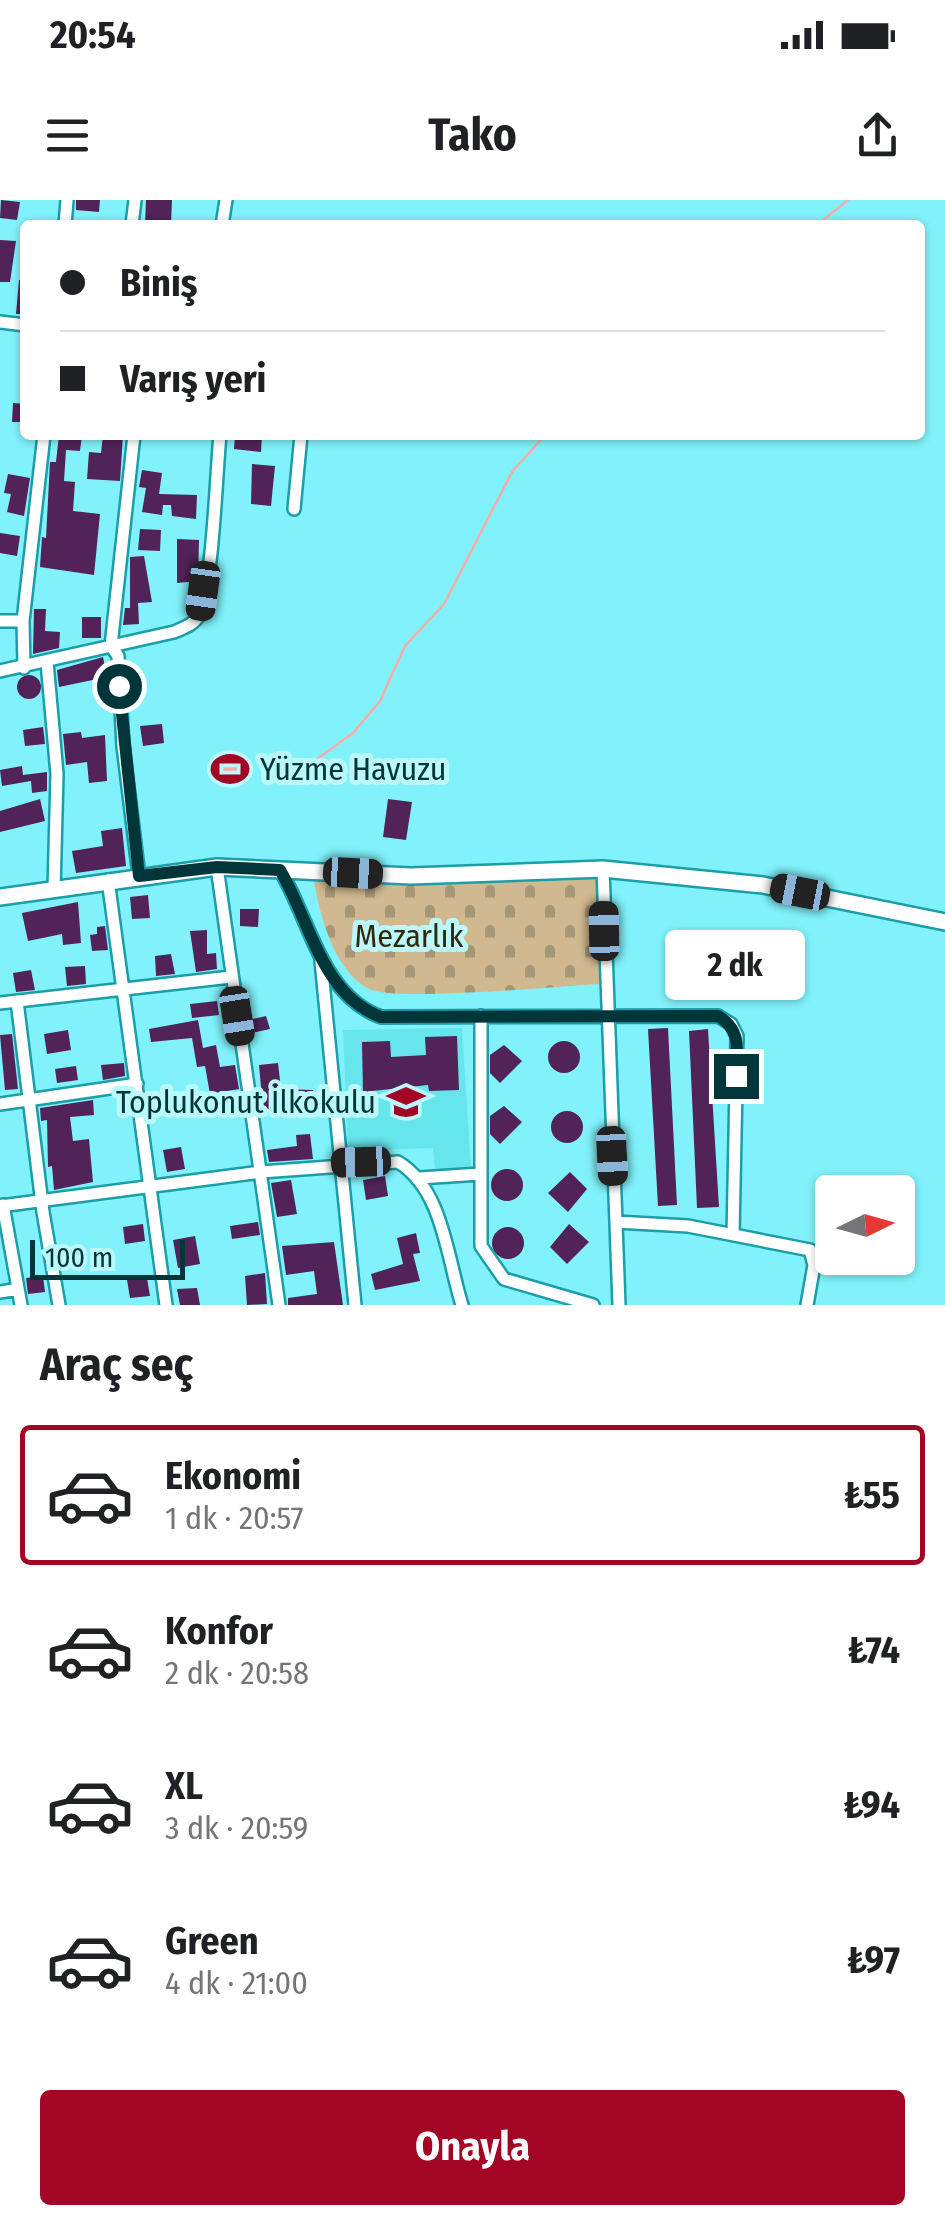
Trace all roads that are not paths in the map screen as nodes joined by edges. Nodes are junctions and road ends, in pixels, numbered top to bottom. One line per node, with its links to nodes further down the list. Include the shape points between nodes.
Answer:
1 (43, 440): 7 (street)
2 (133, 440): 8 (street)
3 (219, 440): 8 (street, via 200,613 174,632)
4 (301, 440): 5 (street)
5 (294, 509)
6 (0, 621): 7 (street)
7 (23, 621): 10 (street)
8 (111, 646): 9 (street); 15 (street, via 118,656)
9 (47, 662): 10 (street); 17 (street, via 57,774)
10 (24, 668): 11 (street)
11 (0, 670)
12 (217, 867): 13 (street); 15 (street); 21 (street)
13 (280, 870): 14 (street, via 411,876); 20 (street)
14 (603, 870): 19 (street, via 762,885); 26 (street)
15 (139, 876): 16 (street)
16 (108, 880): 17 (street); 22 (street)
17 (54, 890): 18 (street)
18 (0, 897)
19 (945, 922)
20 (321, 961): 25 (street, via 364,1011 381,1017); 30 (street)
21 (231, 978): 22 (street); 31 (street)
22 (124, 989): 23 (street); 27 (street)
23 (17, 1001): 24 (street); 28 (street)
24 (0, 1003)
25 (481, 1016): 26 (street); 32 (street)
26 (608, 1016): 37 (street); 38 (street, via 718,1016 731,1024 737,1036)
27 (137, 1084): 28 (street); 34 (street)
28 (30, 1100): 29 (street); 35 (street)
29 (0, 1104)
30 (341, 1163): 31 (street); 33 (street, via 398,1162); 45 (street)
31 (261, 1172): 34 (street); 44 (street)
32 (480, 1174): 33 (street); 47 (street, via 481,1246 488,1262 504,1280)
33 (420, 1178): 46 (street)
34 (152, 1188): 35 (street); 43 (street)
35 (44, 1200): 36 (street); 42 (street)
36 (2, 1206): 39 (street)
37 (616, 1222): 38 (street); 48 (street)
38 (733, 1235): 49 (street, via 810,1250)
39 (18, 1289): 40 (street); 41 (street)
40 (0, 1292)
41 (21, 1305)
42 (59, 1305)
43 (166, 1305)
44 (279, 1305)
45 (355, 1305)
46 (462, 1305)
47 (593, 1305)
48 (620, 1305)
49 (807, 1305)

